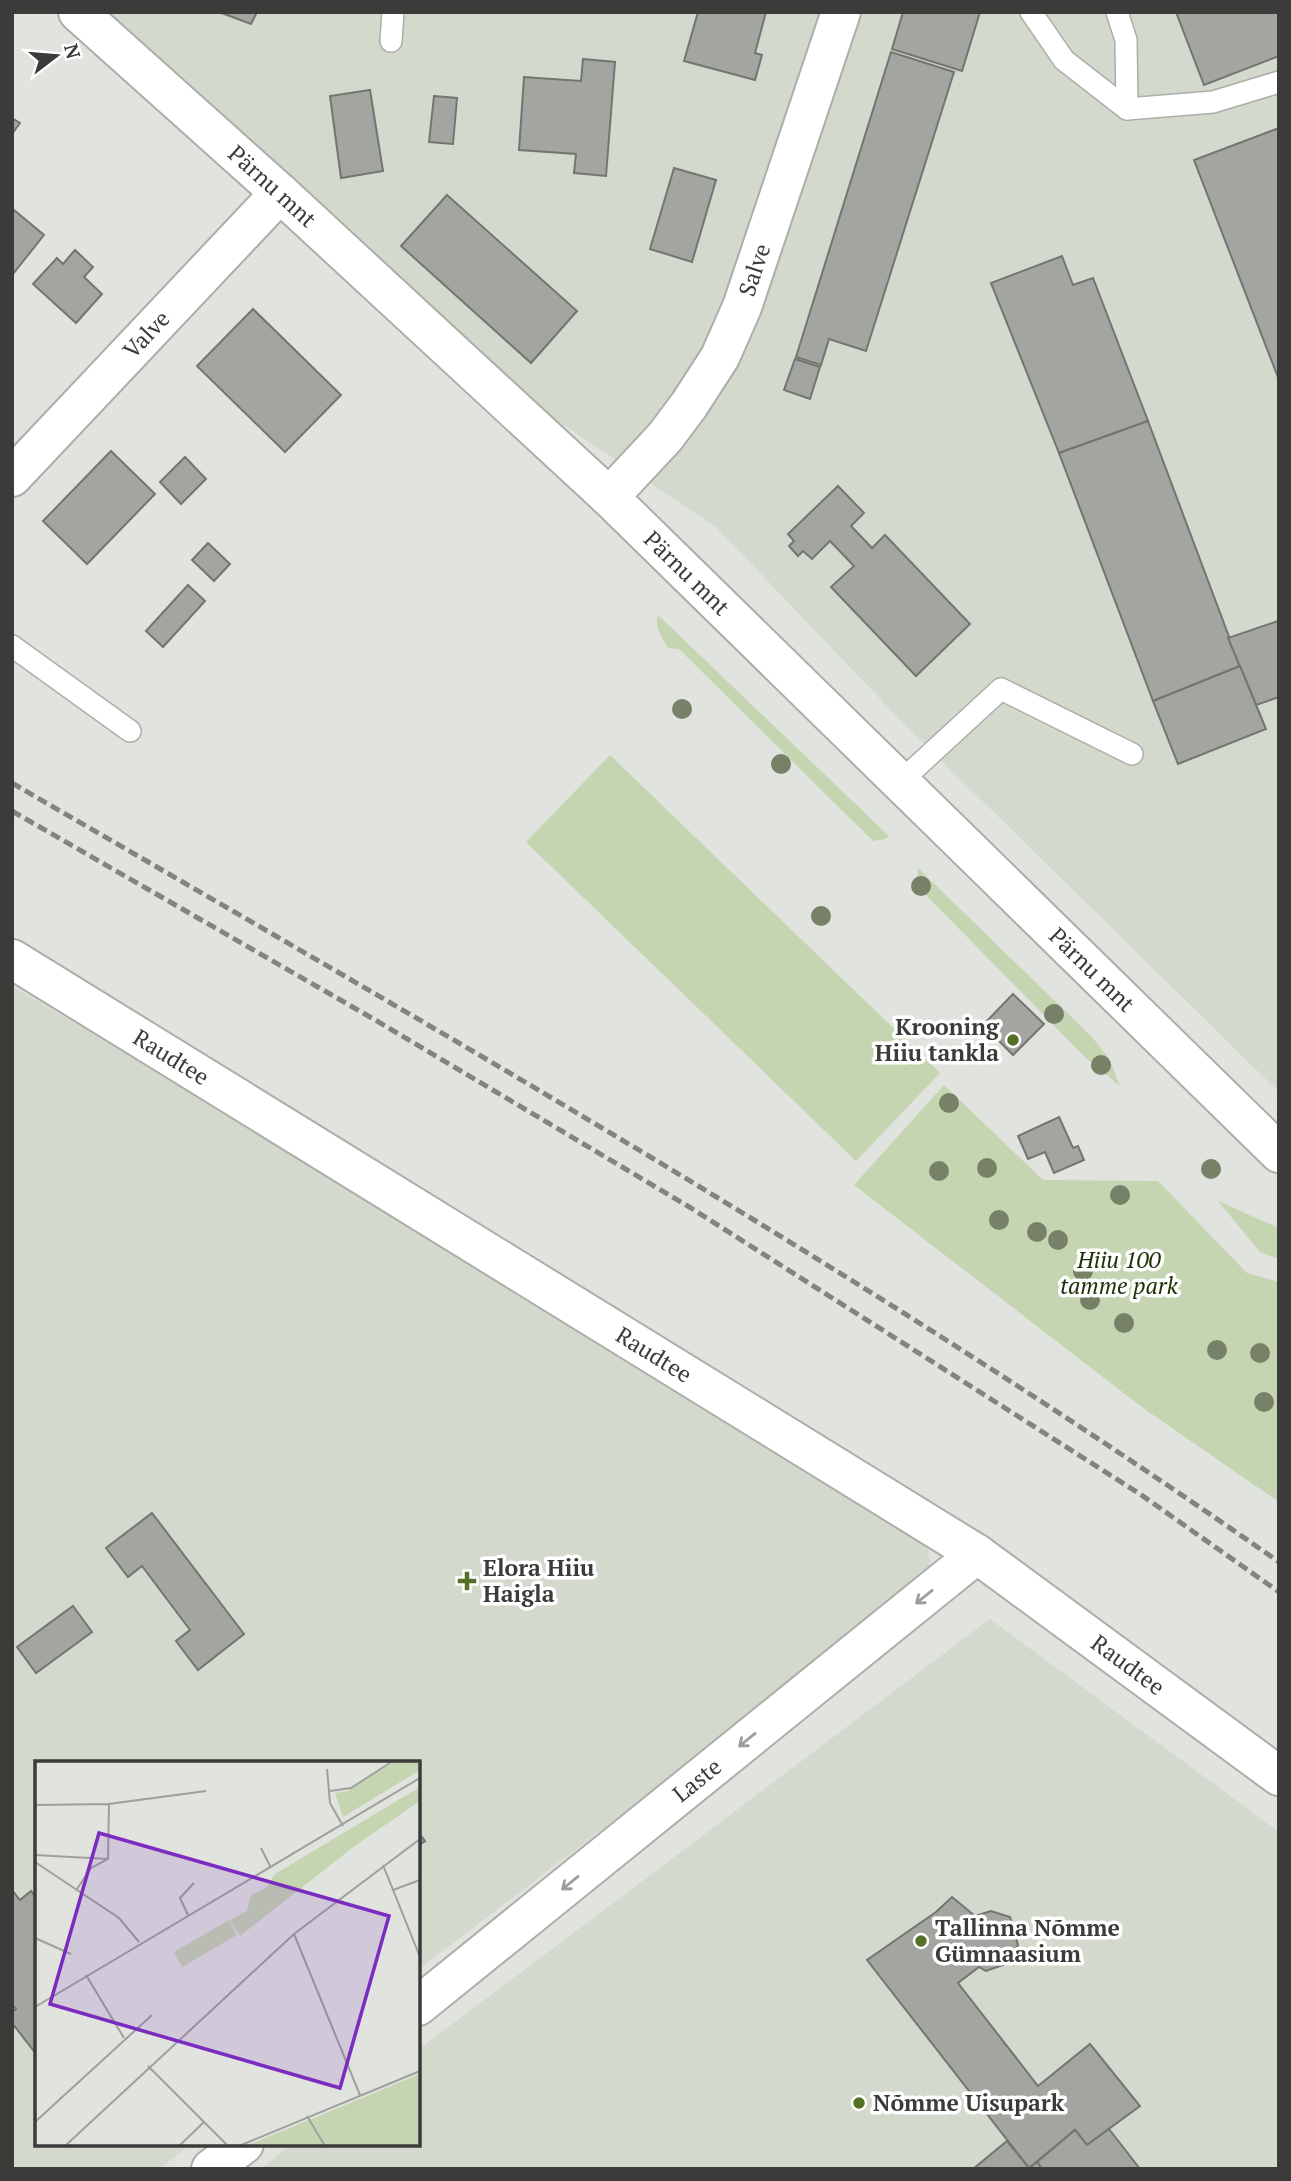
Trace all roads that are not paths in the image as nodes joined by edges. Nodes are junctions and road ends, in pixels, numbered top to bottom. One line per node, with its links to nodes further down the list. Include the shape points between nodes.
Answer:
1 (78, 12): 9 (street, Pärnu mnt)
2 (393, 12): 6 (lane)
3 (841, 12): 11 (street, Salve, via 742,307 720,357 665,437)
4 (1031, 12): 8 (lane, via 1064,60)
5 (1117, 12): 8 (lane, via 1126,40)
6 (391, 41)
7 (1279, 82): 8 (lane, via 1213,102)
8 (1127, 109)
9 (280, 193): 10 (street, Valve); 11 (street, Pärnu mnt)
10 (12, 477)
11 (609, 497): 15 (street, Pärnu mnt)
12 (12, 646): 13 (lane)
13 (130, 731)
14 (1132, 754): 15 (lane, via 1001,689)
15 (900, 782): 17 (street, Pärnu mnt)
16 (12, 959): 18 (street, Raudtee)
17 (1279, 1153)
18 (977, 1555): 19 (street, Raudtee); 20 (street, Laste, one-way to 20)
19 (1279, 1776)
20 (420, 2004)
21 (241, 2146): 22 (street)
22 (211, 2169)

